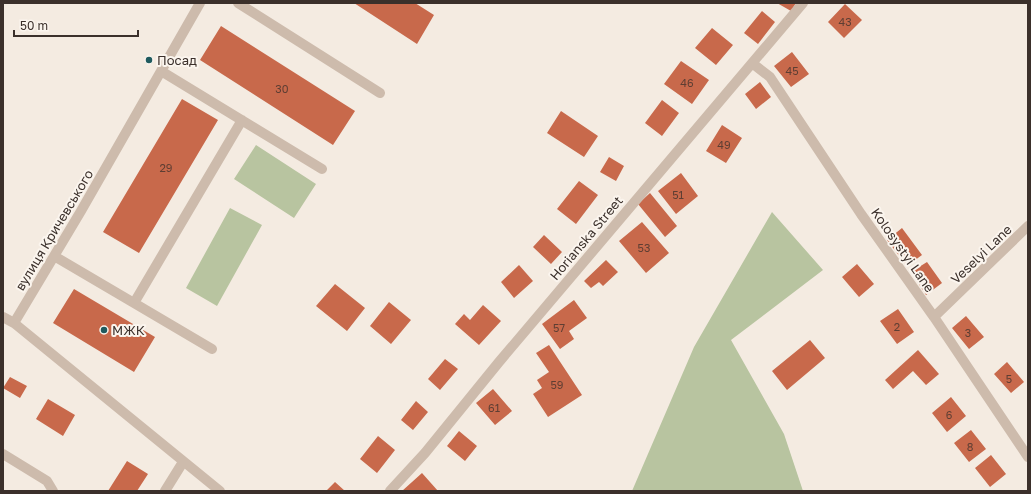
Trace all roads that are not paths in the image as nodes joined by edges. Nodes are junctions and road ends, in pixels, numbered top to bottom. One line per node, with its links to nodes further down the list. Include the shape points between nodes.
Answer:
1 (200, 3): 5 (street, вулиця Кричевського)
2 (238, 3): 6 (street)
3 (803, 3): 4 (street, Horianska Street)
4 (752, 63): 12 (street, Kolosystyi Lane, via 770,77 861,214); 22 (street, Horianska Street, via 498,362 426,453)
5 (161, 71): 7 (street); 10 (street, вулиця Кричевського)
6 (380, 93)
7 (242, 120): 8 (street); 11 (street)
8 (322, 168)
9 (1028, 226): 12 (street, Veselyi Lane)
10 (54, 256): 11 (street); 14 (street, вулиця Кричевського)
11 (134, 303): 15 (street)
12 (934, 316): 17 (street, Kolosystyi Lane)
13 (3, 317): 14 (street)
14 (14, 323): 18 (street)
15 (212, 349)
16 (3, 454): 19 (street, via 47,481)
17 (1028, 457)
18 (183, 462): 20 (street); 21 (street)
19 (53, 491)
20 (165, 491)
21 (220, 491)
22 (390, 491)

